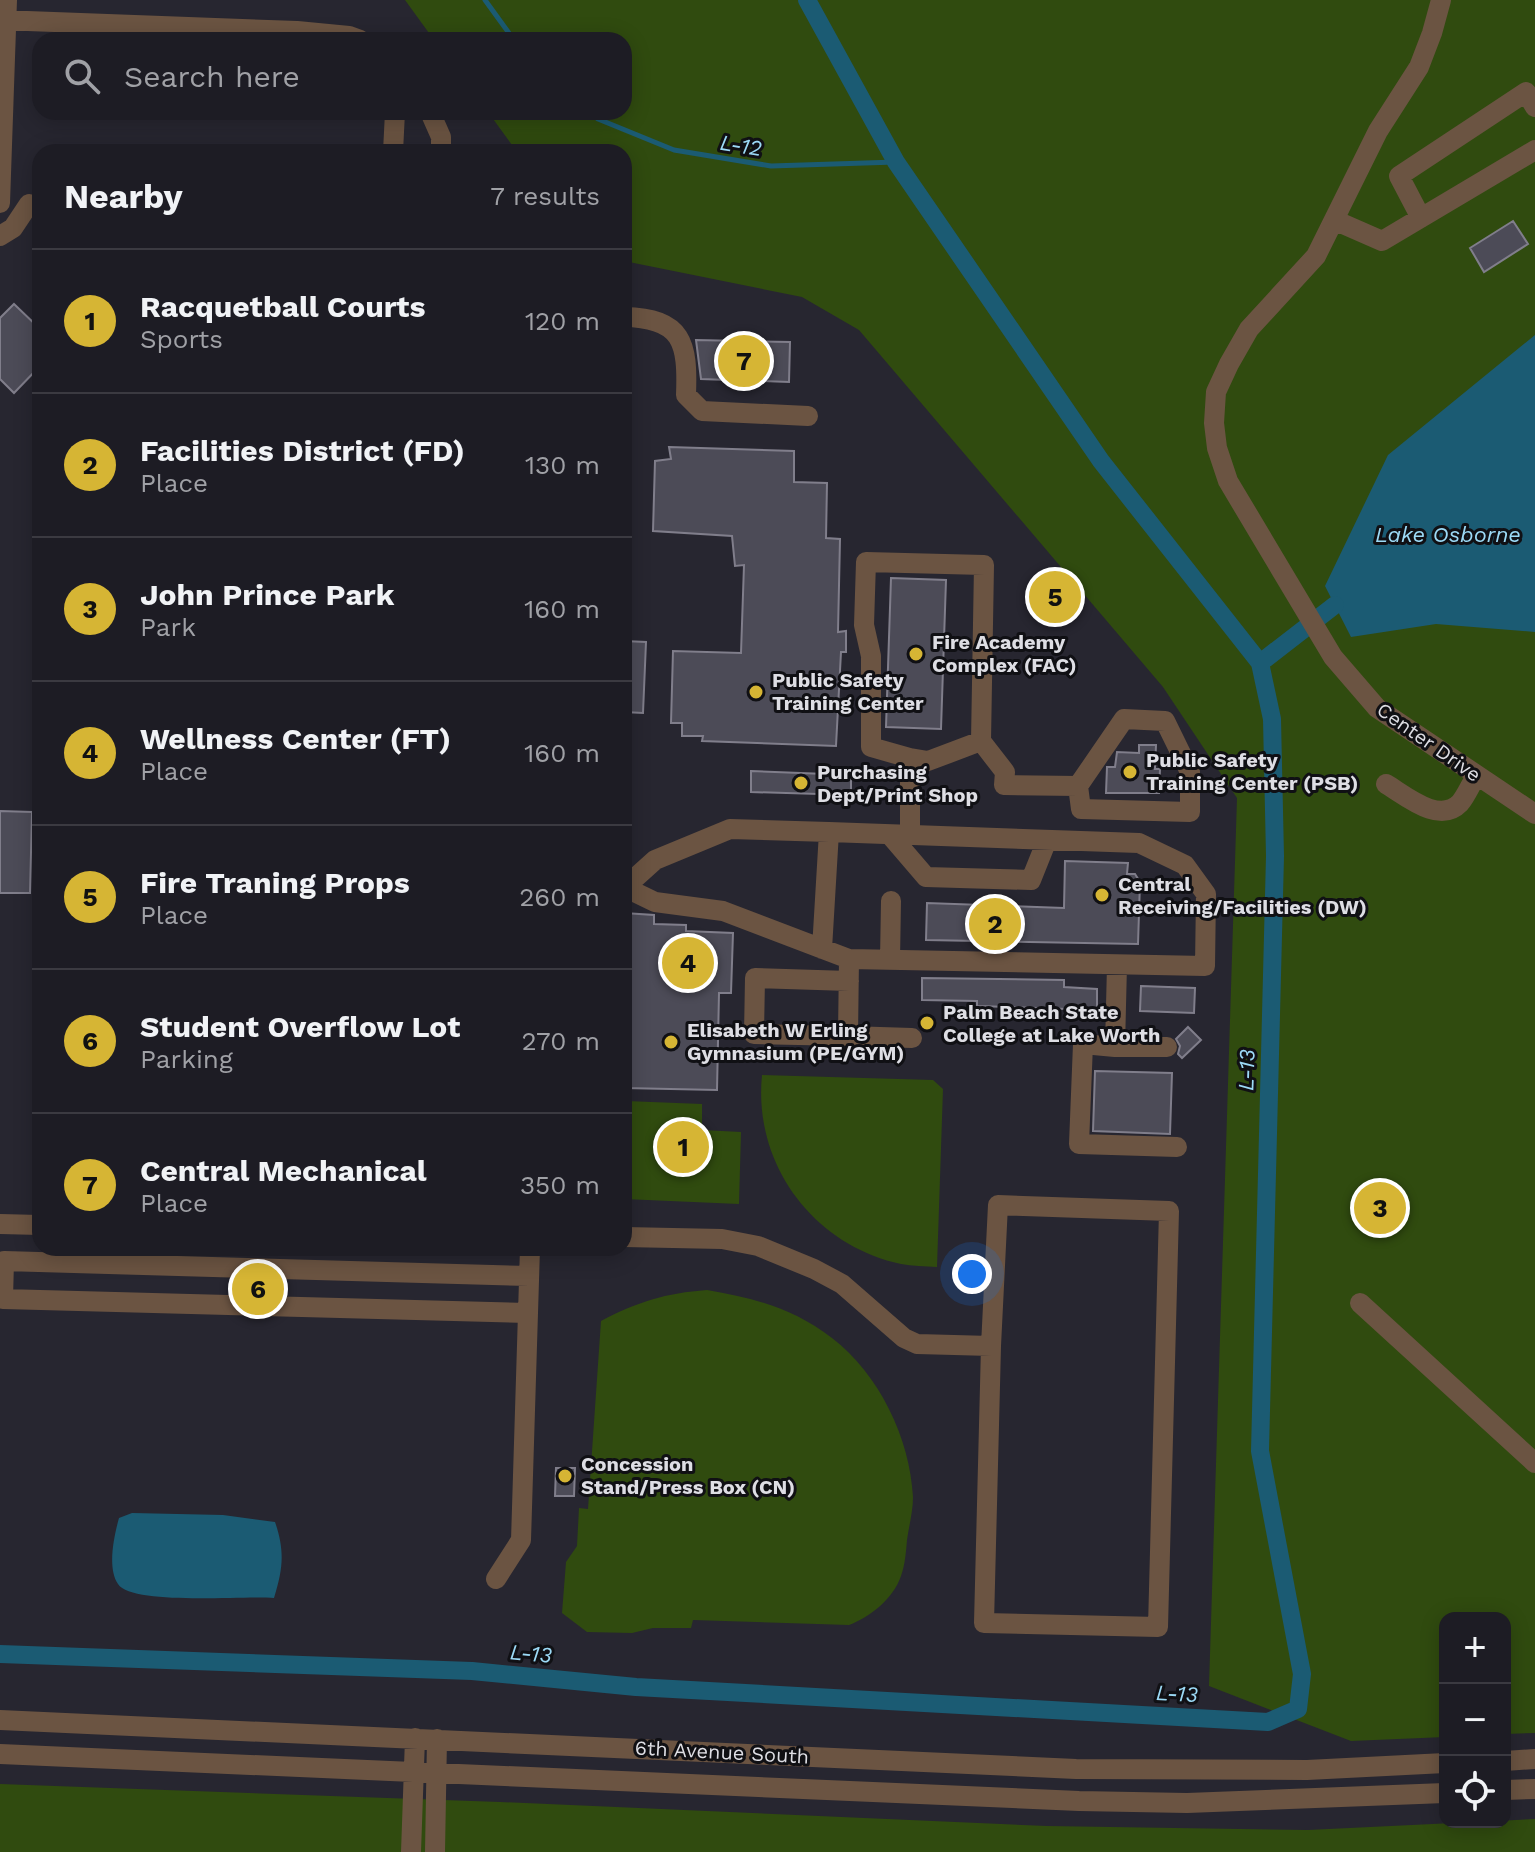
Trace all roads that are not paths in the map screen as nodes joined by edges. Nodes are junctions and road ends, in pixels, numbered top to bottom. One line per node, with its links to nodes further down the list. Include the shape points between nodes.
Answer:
1 (1441, 0): 14 (street, Center Drive, via 1419,67 1378,131)
2 (4, 13): 3 (street); 10 (street)
3 (307, 32)
4 (1534, 103): 13 (street, via 1526,92 1399,176)
5 (395, 120): 7 (street)
6 (434, 120): 8 (street)
7 (393, 144)
8 (441, 144)
9 (1535, 150): 13 (street)
10 (0, 203): 11 (street)
11 (32, 204)
12 (32, 206): 15 (street)
13 (1421, 218): 14 (street, via 1382,241)
14 (1334, 220): 20 (street, Center Drive, via 1316,256 1249,329 1229,364 1216,392 1217,448 1228,481 1333,657 1377,708)
15 (0, 236)
16 (632, 318): 17 (street, via 655,320 682,343 686,395 702,411)
17 (808, 416)
18 (981, 741): 19 (street, via 928,761); 19 (street, via 984,565 866,562 871,747); 22 (street, via 1005,772 1004,785)
19 (910, 758): 25 (street)
20 (1476, 776): 21 (street, via 1459,804 1448,810 1427,809); 23 (street, Center Drive)
21 (1386, 784)
22 (1078, 786): 22 (street, via 1124,719 1165,721 1190,772 1190,812 1081,809)
23 (1535, 814)
24 (829, 832): 25 (street); 27 (street, via 730,829 655,860); 30 (street)
25 (900, 835): 26 (street); 26 (street, via 926,877 1031,880)
26 (1047, 840): 33 (street, via 1139,843 1185,865 1206,894 1205,966)
27 (632, 881)
28 (632, 890): 30 (street, via 655,902 723,911)
29 (891, 901): 32 (street)
30 (822, 949): 31 (street)
31 (849, 959): 32 (street); 34 (street)
32 (890, 960): 33 (street)
33 (1117, 965): 37 (street)
34 (849, 981): 35 (street); 35 (street, via 755,978 754,1034)
35 (848, 1036): 36 (street)
36 (912, 1038)
37 (1115, 1047): 38 (street); 39 (street, via 1083,1044 1079,1144)
38 (1167, 1047)
39 (1177, 1147)
40 (0, 1224): 41 (street)
41 (32, 1225)
42 (632, 1237): 49 (street, via 722,1239 758,1246 842,1284 917,1344)
43 (112, 1256): 45 (street); 48 (street, via 4,1261 3,1299)
44 (530, 1256): 46 (street)
45 (228, 1258): 46 (street)
46 (529, 1276): 48 (street)
47 (1360, 1303): 50 (street)
48 (528, 1313): 51 (street, via 521,1540)
49 (991, 1346): 49 (street, via 998,1205 1169,1211 1158,1627 984,1623)
50 (1535, 1463)
51 (496, 1579)
52 (0, 1720): 53 (street, 6th Avenue South)
53 (415, 1738): 54 (street, 6th Avenue South); 59 (street)
54 (437, 1739): 58 (street, 6th Avenue South, via 1076,1769 1307,1770); 60 (street)
55 (0, 1754): 59 (street, 6th Avenue South)
56 (1535, 1759): 57 (street)
57 (1511, 1761)
58 (1439, 1763)
59 (414, 1771): 60 (street, 6th Avenue South); 64 (street)
60 (436, 1773): 63 (street, 6th Avenue South, via 1079,1801 1187,1803); 65 (street)
61 (1535, 1789): 62 (street)
62 (1511, 1790)
63 (1439, 1793)
64 (411, 1852)
65 (435, 1852)

